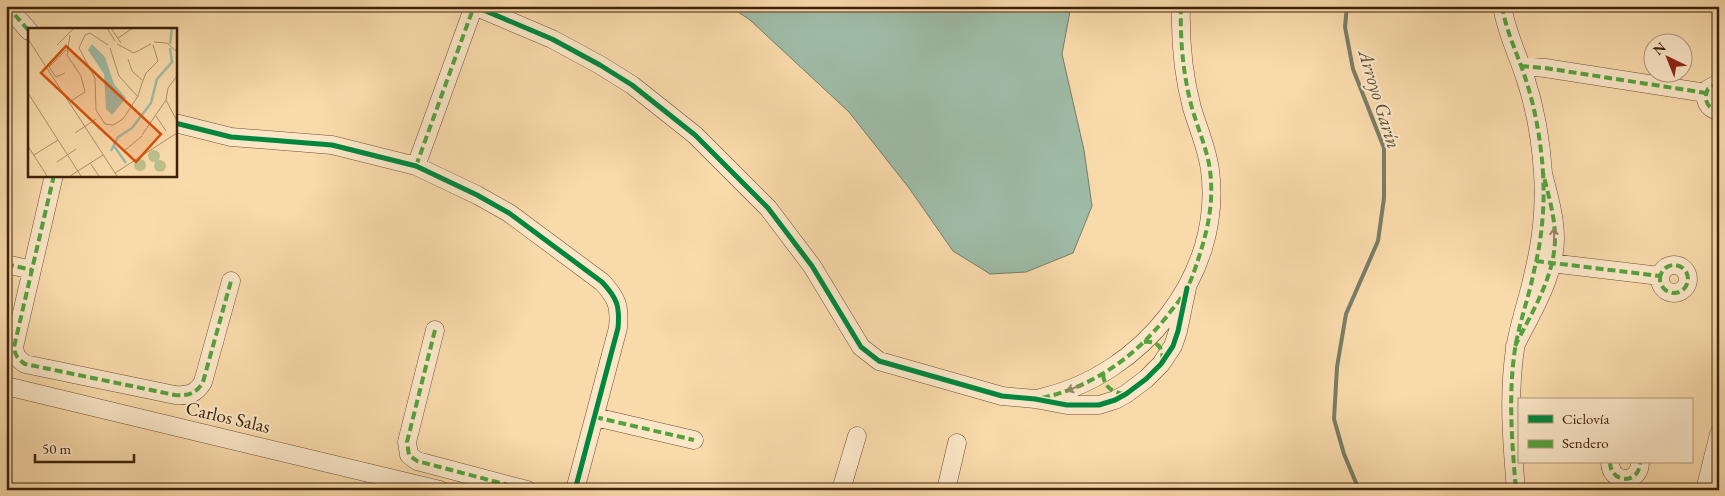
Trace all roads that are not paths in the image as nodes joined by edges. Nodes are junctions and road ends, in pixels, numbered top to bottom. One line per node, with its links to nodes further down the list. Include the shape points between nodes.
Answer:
1 (7, 6): 5 (street)
2 (474, 6): 10 (street); 24 (street, via 552,39 600,65 632,85 695,135 768,208 812,266 861,347 871,356 992,393)
3 (1181, 6): 17 (street, via 1183,69 1210,169 1211,192 1208,230)
4 (1502, 6): 6 (street)
5 (28, 30)
6 (1521, 66): 7 (street); 12 (street, via 1554,222 1555,238)
7 (1712, 88): 8 (street, via 1705,98 1708,106)
8 (1719, 111)
9 (176, 123): 10 (street, via 231,136 332,145)
10 (416, 166): 25 (street, via 509,213 612,292 617,303 618,328)
11 (54, 176): 14 (street)
12 (1544, 262): 15 (street); 30 (street, via 1516,346 1511,378)
13 (6, 264): 14 (street)
14 (32, 270): 16 (street, via 14,347 18,360 183,395 196,391 203,382)
15 (1660, 276)
16 (231, 281)
17 (1187, 288): 19 (street); 20 (street, via 1176,339)
18 (435, 330): 34 (street, via 407,442 409,456)
19 (1144, 342): 20 (street, via 1156,343 1160,347 1163,352); 21 (street)
20 (1161, 364): 23 (street)
21 (1104, 374): 23 (street, via 1107,386 1117,393); 24 (street, one-way to 24, via 1061,394)
22 (6, 386): 33 (street, Carlos Salas)
23 (1126, 394): 24 (street, via 1099,405 1079,406)
24 (1035, 399)
25 (594, 417): 28 (street); 35 (street)
26 (1719, 434): 39 (street)
27 (856, 436): 36 (street)
28 (694, 440)
29 (957, 443): 37 (street)
30 (1516, 451): 38 (street)
31 (1610, 464): 32 (street, via 1615,475 1624,479 1637,474)
32 (1640, 464)
33 (440, 490)
34 (526, 490)
35 (575, 490)
36 (841, 490)
37 (946, 490)
38 (1516, 490)
39 (1705, 490)

